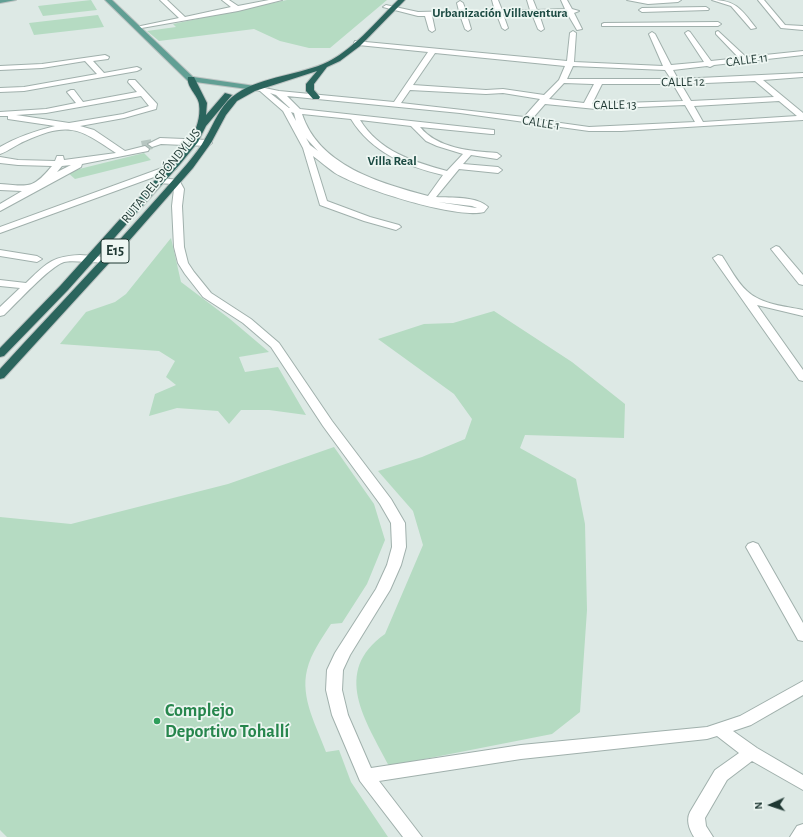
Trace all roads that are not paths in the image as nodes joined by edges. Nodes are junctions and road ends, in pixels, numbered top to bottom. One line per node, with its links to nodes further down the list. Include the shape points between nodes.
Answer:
1 (0, 0): 2 (main road)
2 (13, 0)
3 (108, 0): 31 (main road)
4 (163, 0): 26 (street)
5 (225, 0): 18 (street)
6 (279, 0): 15 (street)
7 (402, 0): 17 (highway, RUTA DEL SPÓNDYLUS / E15)
8 (495, 0): 24 (street)
9 (530, 0): 22 (street)
10 (564, 0): 21 (street)
11 (630, 0): 12 (street); 20 (street)
12 (678, 0)
13 (715, 0): 33 (street, via 734,5)
14 (762, 0): 34 (street, via 783,27)
15 (260, 2): 18 (street)
16 (460, 2): 23 (street)
17 (391, 6): 25 (street, via 414,14); 27 (highway, RUTA DEL SPÓNDYLUS / E15); 41 (highway, RUTA DEL SPÓNDYLUS / E15)
18 (238, 9): 26 (street)
19 (706, 9): 20 (street)
20 (642, 10): 30 (street)
21 (573, 11): 22 (street); 48 (street, via 576,31)
22 (534, 12): 24 (street); 36 (street)
23 (464, 13): 24 (street); 25 (street); 35 (street)
24 (499, 13): 32 (street)
25 (425, 14): 37 (street)
26 (184, 20): 31 (street)
27 (367, 24)
28 (718, 24): 30 (street)
29 (604, 25): 30 (street)
30 (650, 25)
31 (138, 28): 56 (main road)
32 (505, 28)
33 (753, 28)
34 (803, 28)
35 (468, 29)
36 (541, 29)
37 (432, 30)
38 (688, 33): 50 (street)
39 (718, 33): 47 (street)
40 (652, 34): 52 (street)
41 (358, 43): 43 (street, CALLE 11); 49 (highway, RUTA DEL SPÓNDYLUS / E15, via 344,56)
42 (345, 44): 62 (highway, RUTA DEL SPÓNDYLUS / E15, via 325,58 301,69)
43 (433, 50): 48 (street, CALLE 11); 63 (street)
44 (803, 53): 47 (street, CALLE 11)
45 (88, 56): 46 (street); 51 (street); 54 (street)
46 (105, 57)
47 (745, 60): 50 (street, CALLE 11)
48 (570, 64): 52 (street, CALLE 11); 58 (street)
49 (327, 65): 64 (highway, RUTA DEL SPÓNDYLUS / E15); 69 (highway, via 310,84 310,91)
50 (710, 65): 52 (street, CALLE 11)
51 (0, 68)
52 (668, 68): 61 (street)
53 (137, 69): 54 (street)
54 (102, 75): 65 (street, via 24,89)
55 (803, 75): 57 (street, CALLE 12)
56 (191, 79): 62 (main road); 84 (highway, via 203,103)
57 (757, 79): 61 (street, CALLE 12); 71 (street)
58 (562, 81): 60 (street, CALLE 12); 70 (street)
59 (132, 82): 67 (street)
60 (599, 82): 61 (street, CALLE 12); 75 (street)
61 (677, 82): 72 (street)
62 (243, 86): 64 (main road); 84 (highway, RUTA DEL SPÓNDYLUS / E15, via 230,94)
63 (407, 87): 70 (street, CALLE 13, via 486,92 507,96 523,95); 74 (street)
64 (258, 89): 68 (street, CALLE 1); 76 (street); 90 (highway, RUTA DEL SPÓNDYLUS / E15, via 233,100)
65 (0, 90)
66 (71, 92): 73 (street)
67 (143, 93): 73 (street); 85 (street, via 153,107 106,120)
68 (279, 93): 69 (street, CALLE 1); 77 (street)
69 (316, 97): 74 (street, CALLE 1)
70 (544, 99): 75 (street, CALLE 13); 81 (street)
71 (779, 99): 72 (street, CALLE 13); 80 (street)
72 (688, 103): 75 (street, CALLE 13); 83 (street)
73 (81, 105): 78 (street, via 46,111)
74 (396, 105): 81 (street, CALLE 1)
75 (587, 106)
76 (286, 110): 77 (street); 86 (street)
77 (297, 110): 79 (street); 86 (street)
78 (0, 114): 85 (street, via 17,120)
79 (353, 116): 82 (street); 102 (street, via 365,135 392,156)
80 (803, 118): 83 (street, CALLE 1)
81 (525, 121): 83 (street, CALLE 1, via 603,130)
82 (413, 123): 87 (street); 93 (street, via 419,131 433,140)
83 (700, 124)
84 (202, 125): 89 (highway, RUTA DEL SPÓNDYLUS / E15)
85 (70, 126): 91 (street, via 17,141); 92 (street, via 91,132)
86 (298, 126): 88 (street)
87 (491, 132)
88 (308, 144): 102 (street, via 347,173 431,204); 109 (street, via 323,203 367,219)
89 (192, 145): 90 (street); 92 (street, via 156,145); 100 (highway, RUTA DEL SPÓNDYLUS / E15)
90 (205, 146): 105 (highway, RUTA DEL SPÓNDYLUS / E15)
91 (0, 151)
92 (122, 152): 96 (street)
93 (469, 152): 95 (street); 99 (street)
94 (0, 155): 98 (street)
95 (497, 156)
96 (83, 159): 98 (street); 104 (street)
97 (0, 160): 98 (street, via 27,163)
98 (60, 161): 104 (street)
99 (456, 166): 101 (street); 102 (street)
100 (173, 167): 103 (highway, RUTA DEL SPÓNDYLUS / E15); 110 (street)
101 (498, 170)
102 (449, 174)
103 (160, 181): 105 (street); 113 (highway, RUTA DEL SPÓNDYLUS / E15)
104 (44, 182): 107 (street)
105 (176, 182): 116 (highway, RUTA DEL SPÓNDYLUS / E15); 131 (street, via 179,189 179,247 183,263 190,274 208,295 247,321 275,345 327,423 386,502 398,523 399,546 386,584 335,670 334,690 340,715)
106 (0, 187): 107 (street)
107 (33, 189): 108 (street)
108 (0, 208)
109 (396, 226)
110 (0, 230)
111 (776, 249): 117 (street)
112 (0, 253): 115 (street)
113 (91, 258): 116 (street); 119 (street, via 69,257 57,261); 123 (highway, RUTA DEL SPÓNDYLUS / E15)
114 (718, 258): 120 (street)
115 (37, 259)
116 (107, 260): 124 (highway, RUTA DEL SPÓNDYLUS / E15)
117 (803, 282)
118 (0, 283): 119 (street)
119 (28, 286): 121 (street)
120 (743, 293): 122 (street, via 758,302); 125 (street)
121 (0, 312)
122 (803, 313)
123 (0, 354)
124 (0, 376)
125 (803, 378)
126 (753, 547): 127 (street)
127 (803, 636)
128 (803, 687): 129 (street, via 746,721)
129 (720, 730): 130 (street); 131 (street, via 521,752)
130 (751, 753): 132 (street); 135 (street, via 721,775 696,817 698,828)
131 (366, 776): 134 (street)
132 (803, 783)
133 (803, 830): 136 (street)
134 (413, 837)
135 (704, 837)
136 (799, 837)

